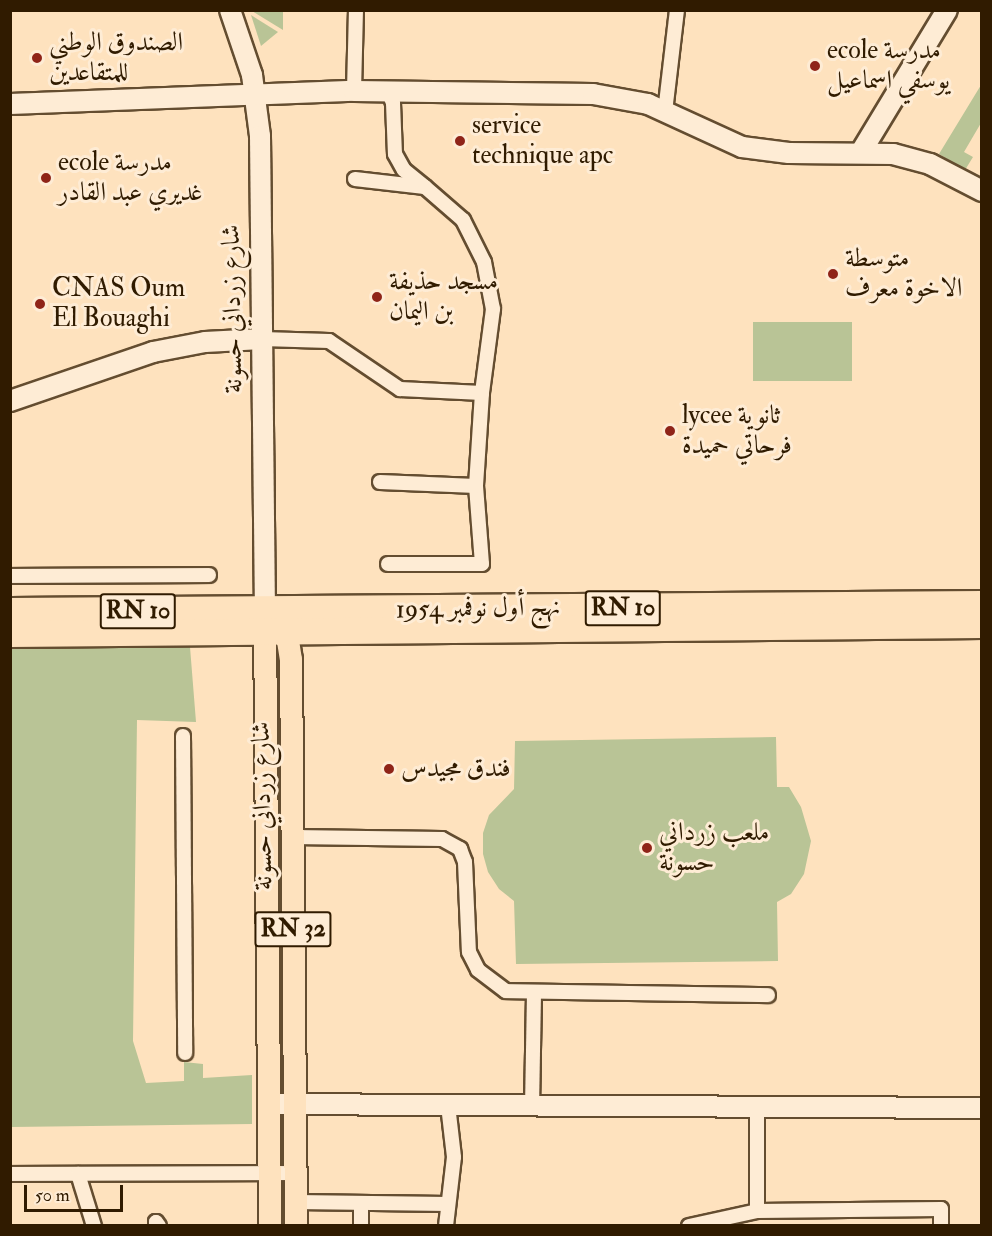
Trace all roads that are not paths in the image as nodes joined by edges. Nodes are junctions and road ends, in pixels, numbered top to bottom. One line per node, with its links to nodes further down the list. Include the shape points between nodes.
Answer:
1 (230, 10): 7 (street, شارع زرداني حسونة, via 252,75)
2 (356, 10): 5 (street)
3 (677, 10): 9 (street)
4 (947, 10): 10 (street)
5 (354, 91): 6 (street); 7 (street)
6 (388, 91): 9 (street, via 593,94 626,98); 12 (street, via 393,103 395,154 404,170)
7 (253, 95): 8 (street); 14 (street, شارع زرداني حسونة, via 260,136)
8 (10, 104)
9 (665, 112): 10 (street, via 721,140 761,152)
10 (861, 152): 13 (street, via 893,154 930,164)
11 (355, 179): 12 (street)
12 (425, 187): 15 (street, via 463,220 484,262 493,309)
13 (981, 191)
14 (262, 339): 15 (street, via 329,341 400,389); 16 (street, via 205,342 153,352); 25 (street, شارع زرداني حسونة)
15 (482, 393): 18 (street)
16 (10, 401)
17 (380, 482): 18 (street)
18 (476, 486): 19 (street, via 482,564)
19 (388, 564)
20 (209, 575): 21 (street)
21 (10, 576)
22 (981, 604): 25 (highway, نهج أول نوفمبر 1954 / RN 10)
23 (10, 611): 25 (highway, نهج أول نوفمبر 1954 / RN 10)
24 (981, 625): 25 (highway, نهج أول نوفمبر 1954 / RN 10)
25 (271, 626): 26 (highway, نهج أول نوفمبر 1954 / RN 10); 28 (main road, شارع زرداني حسونة / RN 32); 29 (main road, شارع زرداني حسونة / RN 32, via 291,660)
26 (10, 634)
27 (183, 736): 32 (street)
28 (266, 835): 29 (main road); 33 (main road, شارع زرداني حسونة / RN 32)
29 (292, 837): 30 (street, via 442,839 460,849 465,862 469,952 491,983 506,991); 34 (main road, شارع زرداني حسونة / RN 32)
30 (534, 994): 31 (street); 36 (street)
31 (768, 995)
32 (185, 1053)
33 (269, 1104): 34 (street); 39 (main road, شارع زرداني حسونة / RN 32)
34 (294, 1104): 35 (street); 40 (main road, شارع زرداني حسونة / RN 32)
35 (448, 1105): 36 (street); 45 (street, via 454,1157)
36 (532, 1108): 37 (street)
37 (758, 1108): 38 (street); 46 (street)
38 (981, 1108)
39 (269, 1173): 40 (street); 42 (street); 48 (main road, شارع زرداني حسونة / RN 32)
40 (295, 1173): 43 (main road, شارع زرداني حسونة / RN 32)
41 (10, 1174): 42 (street)
42 (78, 1174): 47 (street)
43 (296, 1202): 44 (street); 49 (main road, شارع زرداني حسونة / RN 32)
44 (361, 1203): 45 (street); 50 (street)
45 (448, 1204): 51 (street)
46 (757, 1211): 52 (street); 53 (street, via 941,1209)
47 (94, 1226)
48 (270, 1226)
49 (296, 1226)
50 (361, 1226)
51 (446, 1226)
52 (688, 1226)
53 (941, 1226)

